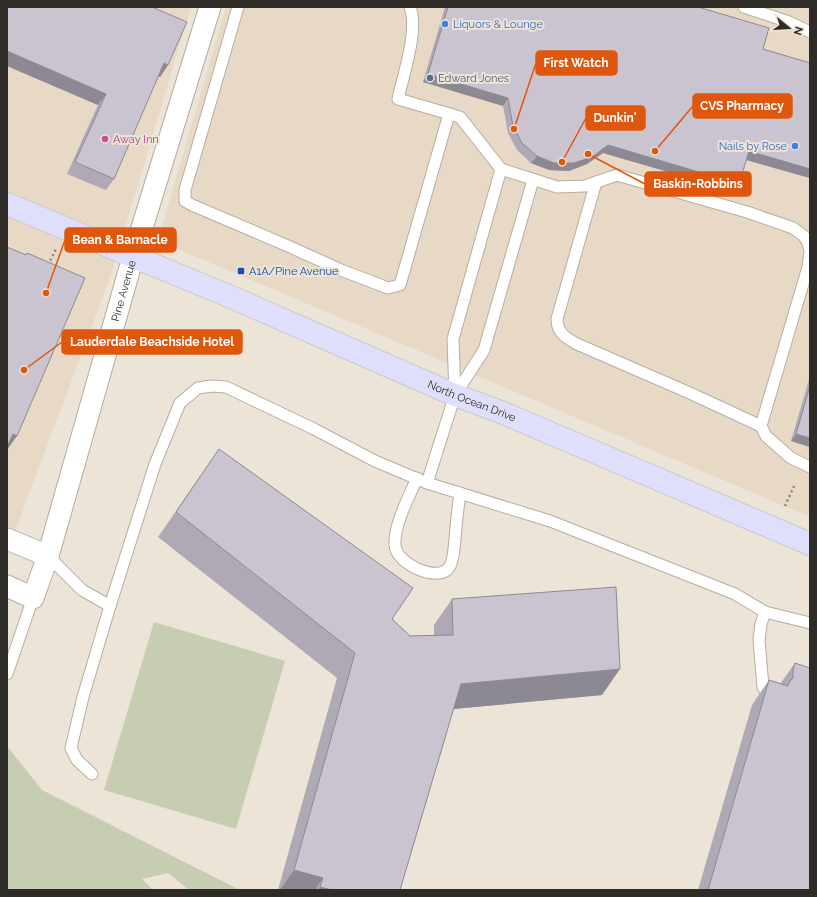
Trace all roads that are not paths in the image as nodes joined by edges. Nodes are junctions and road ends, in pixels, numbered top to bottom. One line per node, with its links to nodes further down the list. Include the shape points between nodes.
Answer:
1 (210, 7): 12 (street, Pine Avenue)
2 (238, 7): 6 (lane, via 186,190 185,201 192,205 374,283 388,288 400,285)
3 (410, 7): 6 (lane, via 413,32 398,99)
4 (744, 7): 5 (lane)
5 (810, 32)
6 (449, 114): 7 (lane, via 460,117)
7 (501, 169): 8 (lane); 13 (lane, via 453,339)
8 (533, 180): 9 (lane, via 557,187 585,186); 13 (lane, via 484,350)
9 (596, 182): 11 (lane, via 617,174 747,212 793,228 804,236); 14 (lane, via 557,319 560,332 578,344)
10 (7, 204): 12 (main road, North Ocean Drive)
11 (810, 252): 14 (lane, via 808,267)
12 (133, 257): 13 (main road, North Ocean Drive); 20 (street, Pine Avenue)
13 (455, 395): 16 (lane); 19 (main road, North Ocean Drive, via 501,412)
14 (761, 426): 15 (lane, via 766,436 791,458)
15 (810, 467)
16 (422, 480): 17 (lane); 17 (lane, via 403,510 395,545 402,559 425,572 441,572 449,567); 23 (lane, via 374,460 226,387 198,388 180,403 156,464)
17 (460, 493): 24 (lane, via 550,521 616,546 735,594)
18 (7, 539): 20 (street)
19 (810, 544)
20 (48, 556): 22 (street, Pine Avenue); 23 (lane, via 82,590)
21 (7, 586): 22 (street)
22 (33, 598): 26 (lane)
23 (110, 606): 28 (lane, via 71,748 77,760)
24 (765, 612): 25 (lane); 27 (lane, via 761,624 760,647 763,687)
25 (810, 623)
26 (7, 674)
27 (770, 699)
28 (92, 774)

